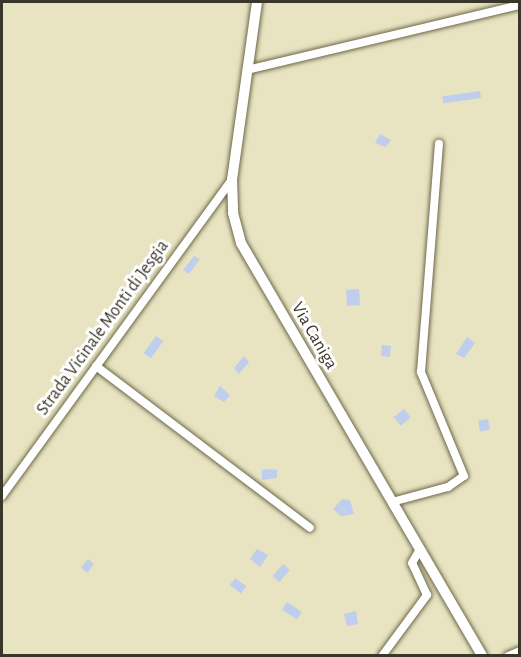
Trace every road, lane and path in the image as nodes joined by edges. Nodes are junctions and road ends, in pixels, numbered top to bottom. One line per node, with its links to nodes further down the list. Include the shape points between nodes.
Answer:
1 (256, 2): 3 (street, Via Caniga)
2 (519, 5): 3 (street)
3 (247, 70): 5 (street, Via Caniga)
4 (439, 144): 8 (street, via 421,372 464,476 448,487)
5 (232, 179): 6 (street, Strada Vicinale Monti di Jesgia); 8 (street, Via Caniga, via 233,213 241,243)
6 (96, 366): 7 (street, Strada Vicinale Monti di Jesgia); 9 (street)
7 (2, 496)
8 (392, 502): 10 (street, Via Caniga)
9 (310, 528)
10 (420, 549): 12 (street, via 412,563 427,595); 13 (street, Via Caniga)
11 (519, 651): 14 (street)
12 (382, 656)
13 (482, 656)
14 (508, 656)

